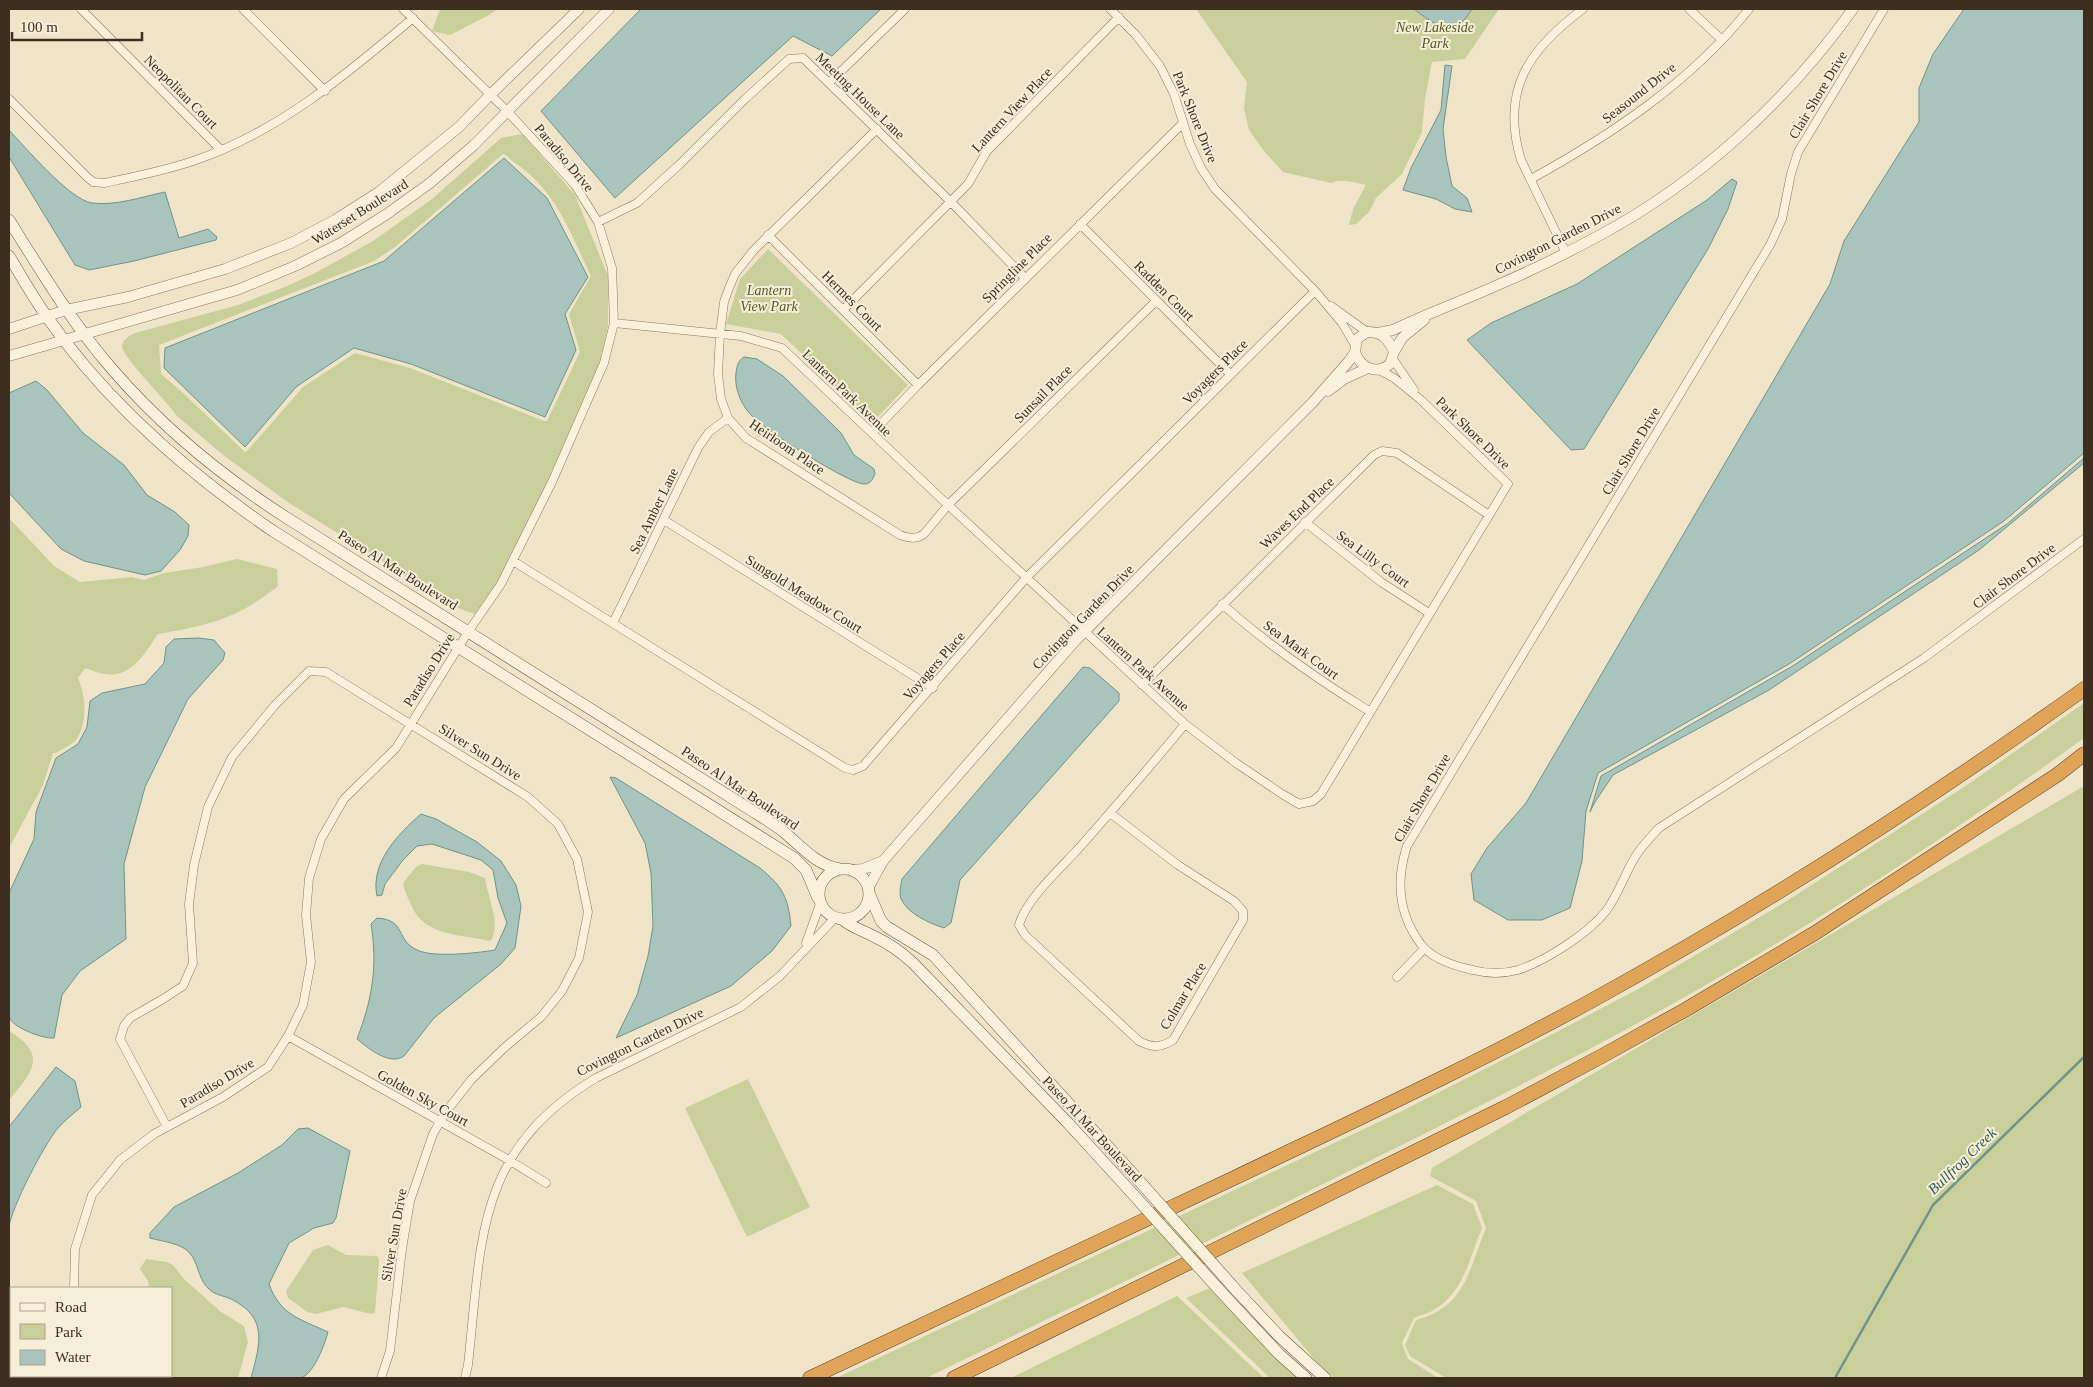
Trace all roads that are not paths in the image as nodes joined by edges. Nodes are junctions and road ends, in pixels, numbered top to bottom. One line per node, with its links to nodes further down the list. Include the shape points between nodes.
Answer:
1 (81, 9): 23 (street, Neopolitan Court)
2 (243, 9): 17 (street)
3 (403, 9): 14 (street, Paradiso Drive)
4 (578, 9): 18 (street, Waterset Boulevard)
5 (609, 9): 20 (street, Waterset Boulevard)
6 (905, 9): 16 (street)
7 (1110, 9): 13 (street, Park Shore Drive)
8 (1584, 9): 24 (street, via 1558,28 1536,52 1517,93 1515,132 1521,160)
9 (1690, 9): 15 (street)
10 (1749, 9): 15 (street, Seasound Drive)
11 (1853, 9): 30 (street, Covington Garden Drive, via 1794,81 1733,141 1640,211)
12 (1884, 9): 85 (street, Clair Shore Drive, via 1798,152 1784,211 1772,240 1407,846 1399,884 1402,907 1410,929)
13 (1119, 17): 21 (street, Park Shore Drive, via 1160,66 1174,94); 25 (street, Lantern View Place, via 987,151 968,184)
14 (412, 18): 17 (street); 18 (street, Paradiso Drive)
15 (1721, 39): 24 (street, Seasound Drive, via 1674,84 1628,119 1579,153)
16 (829, 83): 22 (street, Meeting House Lane); 27 (street, Meeting House Lane, via 803,58 789,59 637,203)
17 (325, 90): 23 (street, via 278,121)
18 (490, 94): 20 (street, Paradiso Drive); 37 (street, Waterset Boulevard, via 459,127 379,192 291,243 225,268 128,297)
19 (9, 99): 23 (street, via 93,182 104,183 141,175)
20 (507, 111): 27 (street, Paradiso Drive, via 575,186); 43 (street, Waterset Boulevard, via 430,183 341,243 237,290)
21 (1183, 123): 28 (street, Springline Place); 33 (street, Park Shore Drive, via 1201,168 1215,189)
22 (877, 129): 25 (street, Meeting House Lane); 29 (street, Heirloom Place)
23 (221, 150)
24 (1530, 179): 30 (street)
25 (951, 202): 32 (street, Meeting House Lane); 36 (street, Lantern View Place)
26 (9, 220): 37 (main road, Paseo Al Mar Boulevard)
27 (598, 222): 40 (street, Paradiso Drive, via 612,268)
28 (1080, 224): 32 (street, Springline Place); 35 (street, Radden Court)
29 (768, 235): 36 (street, Hermes Court); 44 (street, Heirloom Place, via 735,274 724,302)
30 (1566, 253): 38 (street, Covington Garden Drive)
31 (9, 256): 39 (main road, Paseo Al Mar Boulevard)
32 (1025, 278): 52 (street, Springline Place)
33 (1315, 291): 34 (street, Park Shore Drive); 51 (street, Voyagers Place)
34 (1322, 299): 42 (street, Park Shore Drive); 46 (street, Park Shore Drive, via 1342,323)
35 (1156, 301): 51 (street, Radden Court); 58 (street, Sunsail Place)
36 (844, 309): 52 (street, Hermes Court)
37 (66, 310): 39 (street, Waterset Boulevard); 43 (main road, Paseo Al Mar Boulevard)
38 (1437, 310): 42 (street, Covington Garden Drive, via 1393,330); 48 (street, Covington Garden Drive, via 1402,338)
39 (47, 316): 41 (street, Waterset Boulevard); 45 (main road, Paseo Al Mar Boulevard)
40 (614, 323): 44 (street, Lantern Park Avenue); 63 (street, Paradiso Drive, via 604,363)
41 (9, 329)
42 (1373, 332): 46 (street, Covington Garden Drive, via 1359,337); 48 (street, via 1388,341)
43 (84, 334): 45 (street, Waterset Boulevard); 68 (main road, Paseo Al Mar Boulevard, via 144,403 218,469 263,503)
44 (720, 334): 55 (street, Heirloom Place, via 718,374 721,399); 56 (street, Lantern Park Avenue, via 741,336 782,348)
45 (63, 339): 47 (street, Waterset Boulevard); 70 (main road, Paseo Al Mar Boulevard, via 108,392 201,479 273,532)
46 (1355, 348): 49 (street, via 1360,362); 54 (street, Covington Garden Drive, via 1349,361)
47 (9, 356)
48 (1393, 356): 50 (street, Covington Garden Drive, via 1386,367); 53 (street, Park Shore Drive)
49 (1368, 368): 50 (street); 54 (street, Covington Garden Drive, via 1344,379)
50 (1379, 370): 53 (street, Park Shore Drive)
51 (1230, 374): 64 (street, Voyagers Place)
52 (918, 385): 56 (street, Springline Place)
53 (1422, 400): 57 (street, Park Shore Drive)
54 (1313, 402): 69 (street, Covington Garden Drive)
55 (728, 418): 58 (street, Heirloom Place, via 746,438 900,535 918,538); 60 (street, Sea Amber Lane, via 708,432)
56 (872, 433): 58 (street, Lantern Park Avenue)
57 (1508, 484): 59 (street, Lantern Park Avenue)
58 (948, 506): 64 (street, Lantern Park Avenue)
59 (1489, 515): 61 (street, Waves End Place, via 1390,450 1374,455); 66 (street, Lantern Park Avenue)
60 (664, 520): 67 (street, Sea Amber Lane); 72 (street, Sungold Meadow Court)
61 (1305, 522): 65 (street, Waves End Place); 66 (street, Sea Lilly Court, via 1381,582)
62 (2084, 539): 85 (street, Clair Shore Drive, via 1924,658 1659,828 1637,855 1607,910 1567,944 1518,970 1501,973 1452,966)
63 (513, 561): 67 (street, Voyagers Place); 68 (street, Paradiso Drive)
64 (1026, 578): 69 (street, Lantern Park Avenue); 72 (street, Voyagers Place)
65 (1222, 604): 71 (street, Waves End Place); 74 (street, Sea Mark Court, via 1290,660)
66 (1429, 613): 74 (street, Lantern Park Avenue)
67 (613, 623): 72 (street, Voyagers Place, via 853,770 863,766)
68 (468, 632): 70 (street, Paradiso Drive); 80 (main road, Paseo Al Mar Boulevard, via 751,810 820,862)
69 (1084, 632): 71 (street, Lantern Park Avenue); 79 (street, Covington Garden Drive)
70 (458, 647): 75 (street, Paradiso Drive); 83 (main road, Paseo Al Mar Boulevard, via 794,858 806,870)
71 (1142, 685): 76 (street, Lantern Park Avenue)
72 (932, 688)
73 (2084, 689): 96 (highway, via 1872,835 1752,909 1589,1002 1379,1109)
74 (1369, 711): 76 (street, Lantern Park Avenue, via 1321,794 1313,801 1300,804 1236,763)
75 (410, 724): 88 (street, Paradiso Drive, via 396,748 344,799 321,839 308,878 306,915 311,962 303,1005); 89 (street, Silver Sun Drive, via 528,797 558,824 578,859 588,912 579,958 562,991 541,1017 471,1080); 90 (street, Silver Sun Drive, via 326,672 309,671 275,705 232,758 208,807 194,865 189,904 192,963 183,986 130,1018 120,1039)
76 (1185, 724): 78 (street, Colmar Place)
77 (2084, 754): 97 (highway, via 1886,887 1685,1010 1498,1111)
78 (1110, 813): 78 (street, Colmar Place, via 1023,912 1019,925 1025,935 1139,1041 1152,1048 1162,1047 1173,1040 1243,920 1243,911 1234,901 1178,865)
79 (883, 861): 81 (street, Covington Garden Drive); 82 (street, Covington Garden Drive)
80 (840, 869): 81 (main road); 83 (main road, via 823,879 819,886)
81 (852, 870): 82 (main road, via 862,877)
82 (868, 891): 84 (main road, via 868,902 861,912 850,919); 99 (main road, Paseo Al Mar Boulevard, bridge, via 881,922 895,934 933,955 1252,1308)
83 (819, 901): 84 (main road, via 829,915); 86 (street, Covington Garden Drive)
84 (838, 919): 86 (street, Covington Garden Drive); 98 (main road, Paseo Al Mar Boulevard, bridge, via 908,958 1067,1122 1238,1310)
85 (1424, 949): 87 (street)
86 (804, 950): 91 (street, Covington Garden Drive, via 780,976 741,1007 596,1078 564,1098 534,1127)
87 (1397, 977)
88 (288, 1036): 89 (street, Golden Sky Court); 90 (street, Paradiso Drive, via 268,1067 223,1097)
89 (440, 1122): 91 (street, Golden Sky Court); 94 (street, Silver Sun Drive, via 410,1201 390,1351)
90 (167, 1127): 93 (street, Paradiso Drive, via 120,1160 92,1196 75,1249)
91 (509, 1160): 92 (street, Golden Sky Court); 95 (street, Covington Garden Drive, via 491,1201 483,1231)
92 (546, 1183)
93 (74, 1287)
94 (381, 1378)
95 (465, 1378)
96 (810, 1378)
97 (954, 1378)
98 (1306, 1378)
99 (1325, 1378)

